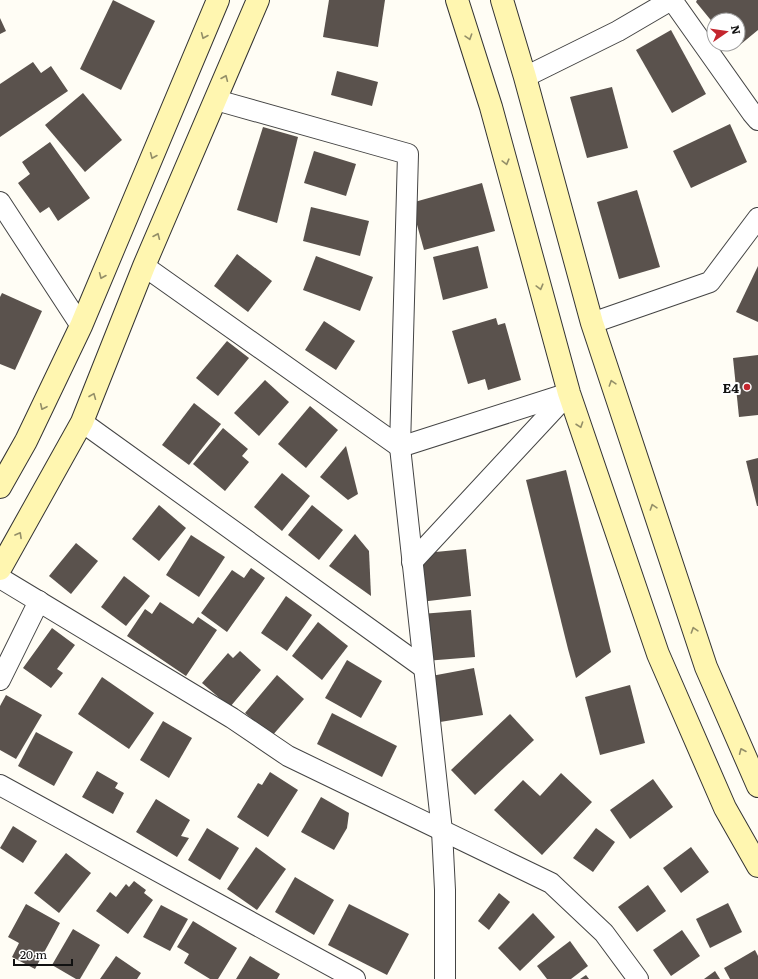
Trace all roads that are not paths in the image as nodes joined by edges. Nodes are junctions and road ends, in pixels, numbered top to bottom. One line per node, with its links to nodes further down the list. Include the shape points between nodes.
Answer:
1 (218, 0): 13 (main road, one-way to 13)
2 (258, 0): 7 (main road, one-way to 2)
3 (457, 0): 14 (main road, one-way to 14, via 491,107)
4 (502, 0): 6 (main road)
5 (672, 0): 6 (street, via 618,31); 8 (street)
6 (525, 77): 12 (main road)
7 (216, 100): 11 (main road, one-way to 7); 16 (street, via 408,154)
8 (758, 120)
9 (0, 202): 13 (street)
10 (758, 218): 12 (street, via 710,282)
11 (144, 266): 15 (main road, one-way to 11); 16 (street)
12 (592, 324): 25 (main road, one-way to 12, via 706,667)
13 (81, 326): 17 (main road, one-way to 17, via 26,441)
14 (569, 393): 16 (street); 18 (street); 27 (main road, one-way to 27, via 658,654 725,808)
15 (82, 422): 19 (main road, one-way to 15); 22 (street)
16 (400, 446): 18 (street)
17 (0, 487)
18 (412, 562): 22 (street)
19 (0, 569)
20 (0, 578): 21 (street)
21 (39, 601): 23 (street); 26 (street, via 232,718 288,756)
22 (424, 668): 26 (street)
23 (0, 680)
24 (0, 785): 28 (street)
25 (758, 786)
26 (442, 831): 29 (street); 30 (street, via 551,883 604,933)
27 (758, 866)
28 (355, 979)
29 (446, 979)
30 (638, 979)

